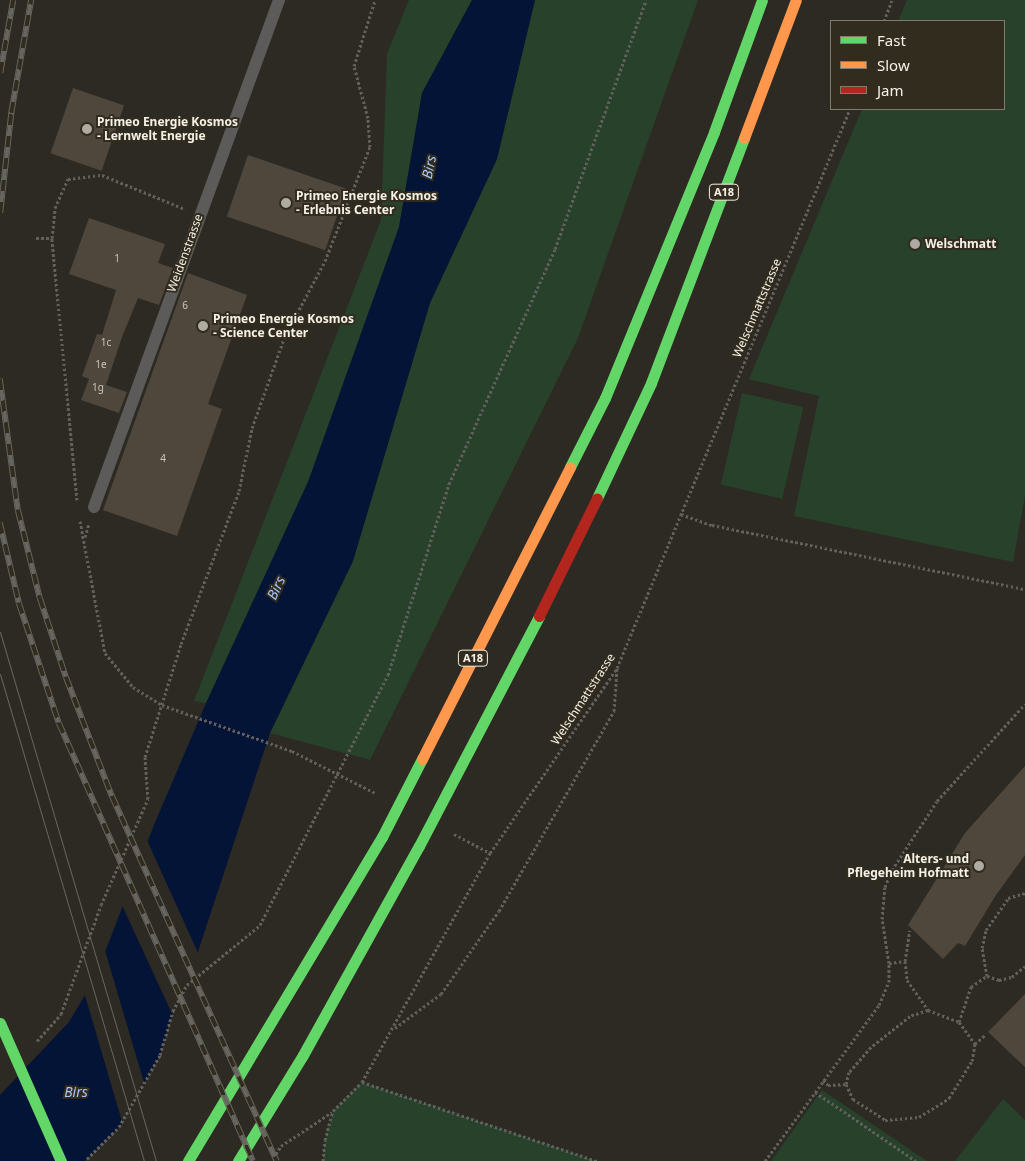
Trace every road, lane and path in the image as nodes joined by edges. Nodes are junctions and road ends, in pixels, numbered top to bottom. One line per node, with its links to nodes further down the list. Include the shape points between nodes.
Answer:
1 (279, 0): 9 (lane, Weidenstrasse)
2 (375, 0): 16 (path, via 354,66 368,118 370,147 325,260 285,336 252,428 239,491 181,644)
3 (646, 0): 17 (path, via 555,249 449,484 388,675)
4 (762, 0): 41 (main road, A18, via 714,132 605,398 382,837)
5 (796, 0): 42 (main road, A18, via 651,383 562,572 409,864 303,1055)
6 (892, 0): 7 (path)
7 (884, 20)
8 (850, 110): 12 (path, Welschmattstrasse)
9 (199, 214): 10 (path, via 102,176 68,179 55,208 52,238); 11 (lane, Weidenstrasse)
10 (36, 238)
11 (94, 507)
12 (681, 514): 13 (path, via 712,525); 14 (path, Welschmattstrasse)
13 (1025, 588)
14 (617, 668): 20 (path, Welschmattstrasse); 30 (path, via 614,711 499,911 441,994)
15 (1025, 704): 24 (path, via 937,801 892,870 885,887 882,918)
16 (162, 705): 17 (path, via 292,751); 33 (path, via 145,757 148,798 101,905 61,1014)
17 (336, 773): 18 (path); 40 (path, via 260,925 187,985 173,1012 160,1055 119,1127)
18 (367, 789)
19 (477, 846): 20 (path)
20 (490, 854): 30 (path, Welschmattstrasse)
21 (1025, 893): 26 (path, via 1008,898 986,930 982,948)
22 (910, 930): 23 (path)
23 (905, 960): 24 (path); 27 (path, via 907,980)
24 (889, 963): 34 (path, via 888,982 879,1005)
25 (1025, 966): 26 (path, via 1012,977 999,980)
26 (987, 976): 28 (path, via 971,987)
27 (928, 1010): 28 (path); 36 (path, via 910,1016 871,1047 849,1072)
28 (959, 1022): 32 (path)
29 (0, 1023): 39 (main road)
30 (395, 1028): 35 (path, Welschmattstrasse)
31 (985, 1035): 32 (path)
32 (975, 1044): 36 (path, via 972,1061 957,1089 920,1117 885,1120 853,1098)
33 (31, 1048)
34 (823, 1080): 36 (path, via 828,1085); 37 (path)
35 (362, 1082): 38 (path, Welschmattstrasse); 45 (path)
36 (846, 1084)
37 (816, 1092): 46 (path); 47 (path)
38 (333, 1111): 43 (path, via 281,1146); 44 (path, Welschmattstrasse)
39 (61, 1161)
40 (85, 1161)
41 (188, 1161)
42 (238, 1161)
43 (271, 1161)
44 (323, 1161)
45 (597, 1161)
46 (765, 1161)
47 (916, 1161)

